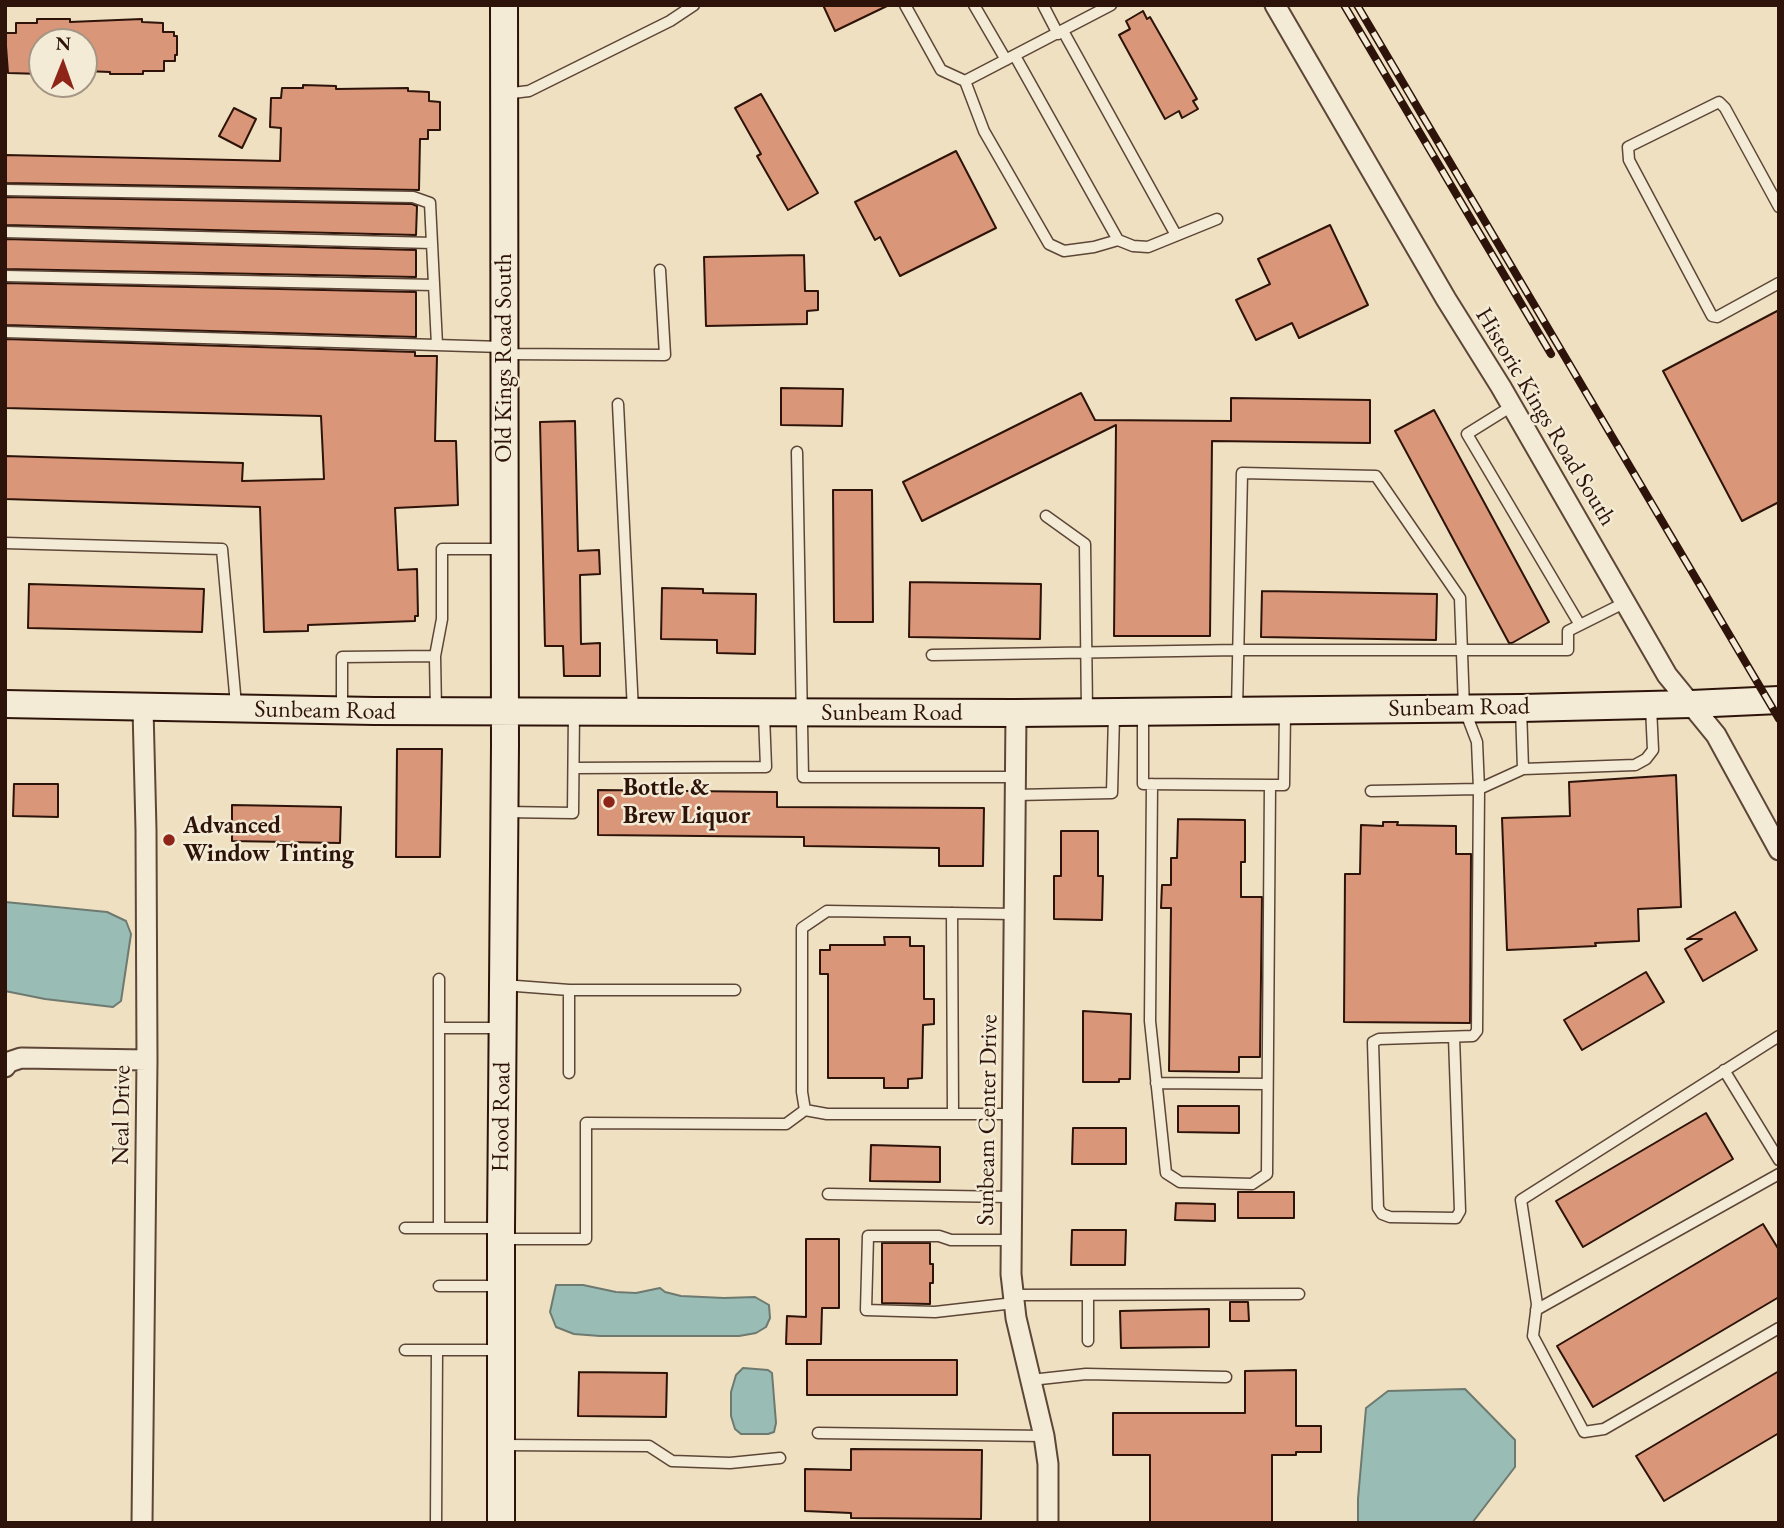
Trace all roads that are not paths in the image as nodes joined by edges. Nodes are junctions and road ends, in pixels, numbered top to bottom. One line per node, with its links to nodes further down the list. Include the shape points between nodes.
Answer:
1 (504, 5): 11 (street, Old Kings Road South)
2 (694, 5): 11 (lane, via 529,91)
3 (905, 5): 10 (lane, via 941,70)
4 (974, 5): 9 (lane)
5 (1043, 5): 8 (lane)
6 (1275, 5): 27 (street, Historic Kings Road South)
7 (1109, 6): 8 (lane)
8 (1061, 32): 9 (lane); 16 (lane)
9 (1010, 58): 10 (lane); 17 (lane)
10 (965, 81): 17 (lane, via 984,131 1049,244 1064,251)
11 (503, 94): 25 (street, Old Kings Road South)
12 (5, 190): 18 (lane, via 413,197 430,203)
13 (1779, 207): 21 (lane, via 1719,102 1628,147 1629,160 1712,316)
14 (1217, 219): 16 (lane)
15 (5, 232): 18 (lane)
16 (1176, 235): 17 (lane, via 1147,247)
17 (1118, 240)
18 (432, 243): 22 (lane)
19 (660, 271): 25 (lane, via 665,355)
20 (5, 276): 22 (lane)
21 (1779, 283)
22 (434, 285): 24 (lane)
23 (5, 332): 24 (lane)
24 (437, 345): 25 (lane)
25 (504, 351): 31 (street, Old Kings Road South)
26 (618, 404): 53 (lane)
27 (1512, 406): 32 (street, Historic Kings Road South); 33 (lane, via 1467,434)
28 (797, 452): 55 (lane)
29 (1046, 516): 36 (lane, via 1085,544)
30 (5, 542): 46 (lane, via 222,549)
31 (503, 549): 38 (lane, via 443,549 442,619); 50 (street, Old Kings Road South)
32 (1626, 602): 33 (lane); 40 (street, Historic Kings Road South, via 1667,675)
33 (1580, 625): 35 (lane, via 1568,631 1568,650)
34 (1238, 650): 35 (lane); 35 (lane, via 1242,473 1376,476 1460,598); 36 (lane); 52 (lane)
35 (1462, 652): 44 (lane)
36 (1084, 653): 37 (lane); 56 (lane)
37 (932, 655)
38 (435, 656): 48 (lane, via 342,657); 49 (lane)
39 (1779, 700): 40 (street, Sunbeam Road)
40 (1691, 704): 42 (street, Sunbeam Road); 68 (street, Historic Kings Road South, via 1716,735)
41 (5, 705): 43 (street, Sunbeam Road)
42 (1651, 705): 45 (street, Sunbeam Road); 61 (lane, via 1653,750 1635,765)
43 (143, 708): 46 (street, Sunbeam Road); 79 (street, Neal Drive)
44 (1464, 708): 45 (street, Sunbeam Road); 47 (street, Sunbeam Road); 65 (lane, via 1477,742)
45 (1521, 708): 61 (lane)
46 (237, 710): 48 (street, Sunbeam Road)
47 (1284, 710): 52 (street, Sunbeam Road); 63 (lane, via 1284,785)
48 (342, 711): 49 (street, Sunbeam Road)
49 (436, 711): 50 (street, Sunbeam Road)
50 (504, 711): 51 (street, Sunbeam Road); 67 (street, Hood Road)
51 (573, 711): 53 (street, Sunbeam Road); 60 (lane)
52 (1237, 711): 58 (street, Sunbeam Road)
53 (633, 712): 54 (street, Sunbeam Road)
54 (764, 712): 55 (street, Sunbeam Road); 60 (lane, via 766,766)
55 (802, 712): 59 (street, Sunbeam Road); 64 (lane, via 803,777)
56 (1087, 712): 57 (street, Sunbeam Road); 59 (street, Sunbeam Road)
57 (1115, 712): 58 (street, Sunbeam Road); 64 (lane, via 1112,793)
58 (1143, 712): 62 (lane, via 1143,784)
59 (1016, 713): 64 (street, Sunbeam Center Drive)
60 (574, 768): 67 (lane, via 573,813)
61 (1523, 769): 65 (lane)
62 (1152, 784): 63 (lane); 83 (lane, via 1150,1021)
63 (1270, 785): 84 (lane)
64 (1016, 786): 70 (street, Sunbeam Center Drive)
65 (1479, 789): 66 (lane); 78 (lane, via 1477,1031 1473,1036)
66 (1371, 791)
67 (504, 812): 72 (street, Hood Road)
68 (1779, 850)
69 (953, 913): 70 (lane); 85 (lane, via 827,911 803,928); 86 (lane)
70 (1014, 914): 87 (street, Sunbeam Center Drive)
71 (439, 979): 75 (lane)
72 (503, 985): 73 (lane); 76 (street, Hood Road)
73 (569, 990): 74 (lane); 82 (lane)
74 (735, 990)
75 (439, 1028): 76 (lane); 93 (lane)
76 (503, 1028): 94 (street, Hood Road)
77 (1779, 1036): 81 (lane)
78 (1454, 1037): 78 (lane, via 1373,1042 1378,1208 1390,1217 1456,1218 1460,1211)
79 (147, 1060): 80 (street, via 20,1058); 113 (street, Neal Drive)
80 (7, 1065)
81 (1724, 1070): 88 (lane); 101 (lane, via 1521,1200)
82 (569, 1073)
83 (1156, 1083): 84 (lane); 84 (lane, via 1166,1172 1180,1182 1252,1184 1267,1174)
84 (1267, 1084)
85 (805, 1110): 86 (lane); 94 (lane, via 786,1124 586,1123 586,1239)
86 (953, 1114): 87 (lane)
87 (1012, 1114): 91 (street, Sunbeam Center Drive)
88 (1779, 1160)
89 (1779, 1174): 101 (lane)
90 (828, 1194): 91 (lane)
91 (1011, 1197): 95 (street, Sunbeam Center Drive)
92 (405, 1228): 93 (lane)
93 (439, 1228): 94 (lane)
94 (501, 1234): 97 (street, Hood Road)
95 (1011, 1240): 100 (street, Sunbeam Center Drive); 100 (lane, via 868,1236 866,1310 935,1312)
96 (439, 1286): 97 (lane)
97 (501, 1286): 106 (street, Hood Road)
98 (1299, 1294): 99 (lane)
99 (1088, 1295): 100 (lane); 103 (lane)
100 (1014, 1299): 108 (street, Sunbeam Center Drive)
101 (1536, 1310): 102 (lane, via 1533,1336 1584,1432 1604,1429)
102 (1779, 1328)
103 (1088, 1341)
104 (405, 1350): 105 (lane)
105 (437, 1350): 106 (lane); 114 (lane)
106 (501, 1350): 111 (street, Hood Road)
107 (1226, 1377): 108 (lane, via 1086,1374)
108 (1031, 1380): 110 (street, Sunbeam Center Drive)
109 (818, 1433): 110 (lane)
110 (1044, 1436): 116 (street, Sunbeam Center Drive)
111 (502, 1445): 112 (lane, via 649,1446 672,1461); 115 (street, Hood Road)
112 (780, 1458)
113 (142, 1523)
114 (436, 1523)
115 (501, 1523)
116 (1048, 1523)

